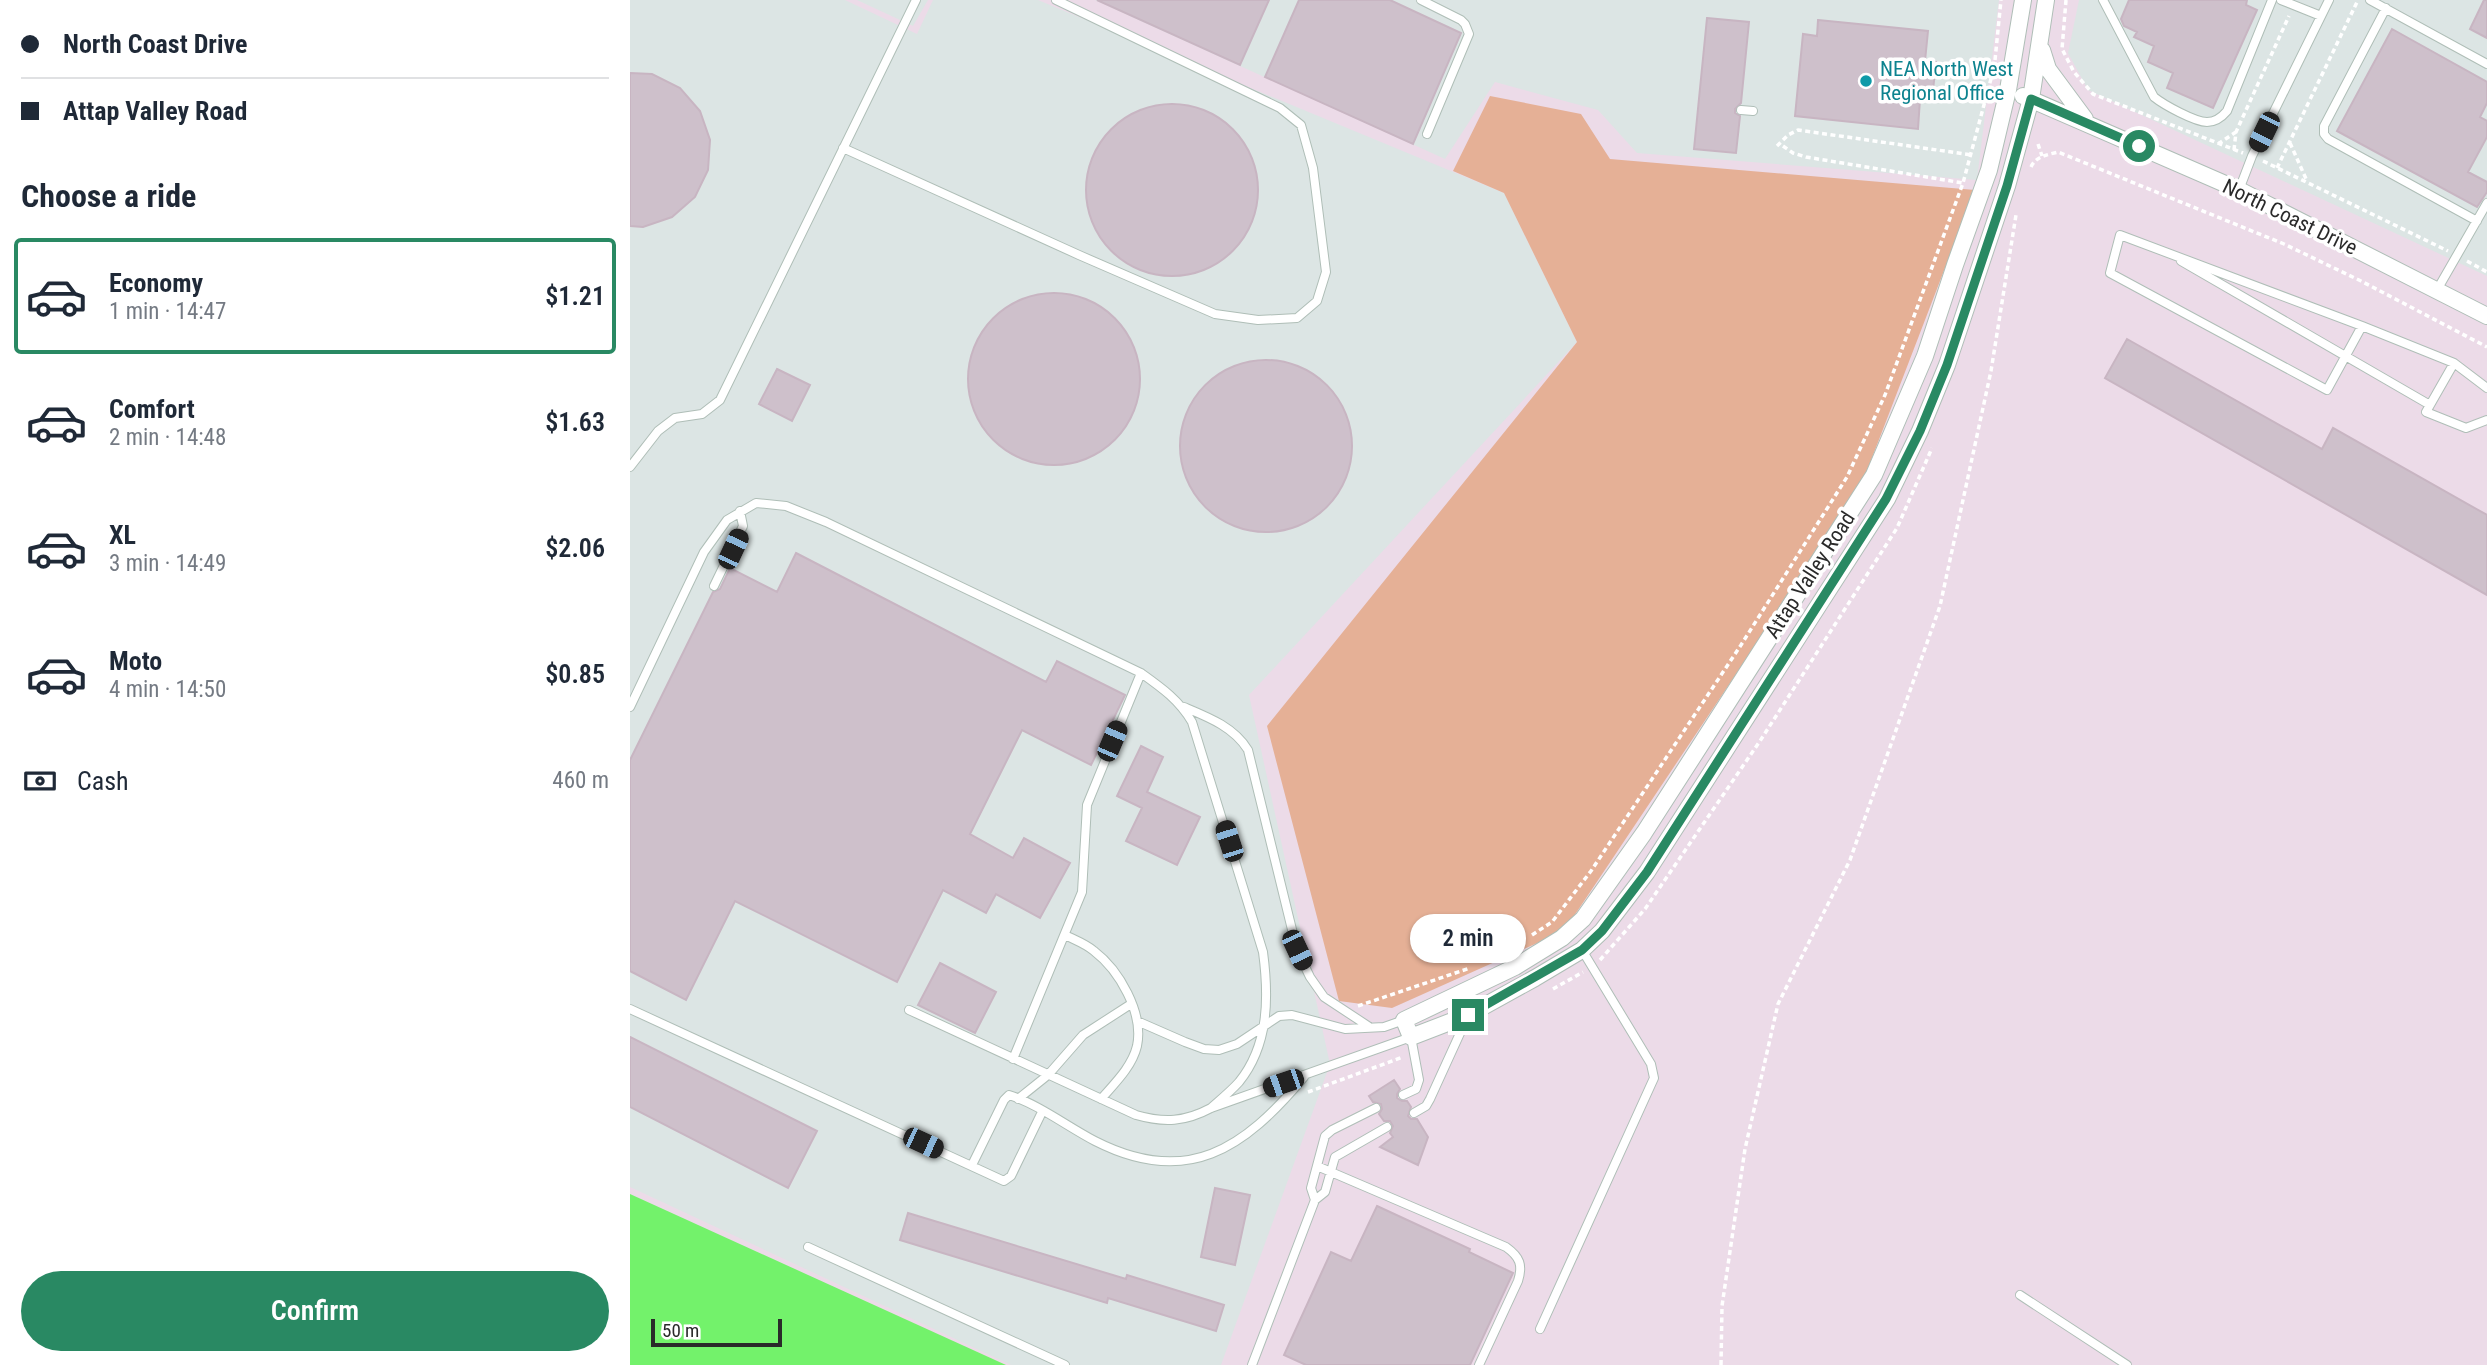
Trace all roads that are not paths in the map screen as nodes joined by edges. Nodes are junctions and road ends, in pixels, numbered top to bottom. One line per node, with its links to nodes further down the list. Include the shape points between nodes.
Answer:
1 (916, 0): 21 (lane)
2 (1056, 0): 21 (lane, via 1280,108 1301,125 1313,168 1326,272 1317,301 1297,318 1258,320 1215,314)
3 (1421, 0): 20 (lane, via 1461,20 1468,34)
4 (2023, 0): 15 (street, Attap Valley Road)
5 (2046, 0): 13 (street, Attap Valley Road)
6 (2103, 0): 7 (lane, via 2154,97 2203,122 2227,111)
7 (2273, 0)
8 (2281, 0): 12 (lane)
9 (2329, 0): 12 (lane)
10 (2370, 0): 11 (lane)
11 (2386, 8): 14 (lane); 26 (lane, via 2323,134)
12 (2321, 16): 24 (lane)
13 (2041, 44): 16 (street, Attap Valley Road); 19 (street, North Coast Drive, via 2048,69)
14 (2487, 64)
15 (2008, 90): 16 (street, North Coast Drive); 22 (street, Attap Valley Road)
16 (2031, 99): 19 (street, North Coast Drive); 23 (street, Attap Valley Road)
17 (1741, 110): 18 (lane)
18 (1753, 111)
19 (2089, 124): 24 (street, North Coast Drive)
20 (1427, 134)
21 (843, 148): 38 (lane, via 720,400 702,414 675,418 658,431)
22 (1989, 170): 23 (lane); 31 (street, Attap Valley Road)
23 (2010, 176): 34 (street, Attap Valley Road)
24 (2239, 190): 28 (street, North Coast Drive)
25 (2487, 203): 26 (lane)
26 (2477, 220): 28 (lane)
27 (2161, 250): 30 (lane); 32 (lane); 32 (lane, via 2120,234 2110,273 2327,390)
28 (2437, 290): 29 (street, North Coast Drive)
29 (2487, 316)
30 (2362, 326): 32 (lane); 33 (lane)
31 (1925, 356): 34 (street); 50 (street, Attap Valley Road, via 1874,475 1644,833 1583,919 1516,967)
32 (2345, 357): 36 (lane)
33 (2454, 363): 35 (lane); 36 (lane)
34 (1947, 365): 45 (street, Attap Valley Road, via 1886,499 1647,872)
35 (2487, 388)
36 (2430, 405): 37 (lane, via 2426,412 2466,428)
37 (2487, 420)
38 (630, 467)
39 (740, 511): 40 (lane, via 743,526); 41 (lane, via 756,503 775,503 805,513); 43 (lane, via 727,520 704,552)
40 (714, 586)
41 (1141, 673): 42 (lane); 44 (lane, via 1087,805 1082,892)
42 (1182, 706): 52 (lane, via 1192,722 1259,936 1267,982); 53 (lane, via 1212,719 1240,738 1248,750 1297,950 1324,997)
43 (630, 707)
44 (1065, 936): 46 (lane, via 1092,949 1107,963); 55 (lane)
45 (1582, 950): 49 (street, Attap Valley Road); 72 (lane, via 1651,1064 1654,1078)
46 (1131, 1003): 51 (lane); 57 (lane, via 1083,1035)
47 (630, 1009): 66 (lane)
48 (909, 1010): 55 (lane)
49 (1468, 1015): 54 (street, Attap Valley Road); 64 (lane, via 1430,1099)
50 (1404, 1020): 53 (lane, via 1384,1027); 54 (street)
51 (1137, 1021): 52 (lane, via 1204,1049 1219,1050); 60 (lane, via 1137,1047 1126,1070)
52 (1264, 1025): 53 (lane, via 1292,1015 1345,1029); 61 (lane, via 1251,1064)
53 (1368, 1026)
54 (1413, 1045): 56 (lane); 58 (lane, via 1419,1083)
55 (1013, 1059): 57 (lane)
56 (1306, 1074): 61 (lane); 63 (lane, via 1260,1124 1206,1156 1182,1162 1132,1157)
57 (1048, 1075): 59 (lane); 60 (lane)
58 (1404, 1095)
59 (1018, 1099): 63 (lane); 66 (lane, via 1009,1095 1004,1100)
60 (1101, 1099): 61 (lane, via 1158,1121 1181,1120)
61 (1211, 1108)
62 (1376, 1108): 67 (lane, via 1329,1132)
63 (1042, 1112): 66 (lane, via 1008,1179)
64 (1414, 1113)
65 (1387, 1127): 68 (lane, via 1339,1153)
66 (972, 1165)
67 (1317, 1166): 68 (lane); 69 (lane, via 1311,1188)
68 (1330, 1172): 69 (lane, via 1325,1192); 75 (lane, via 1506,1247 1517,1256 1518,1281)
69 (1315, 1200): 74 (lane)
70 (808, 1247): 73 (lane)
71 (2020, 1295): 76 (lane)
72 (1540, 1329)
73 (1065, 1365)
74 (1252, 1365)
75 (1479, 1365)
76 (2127, 1365)

